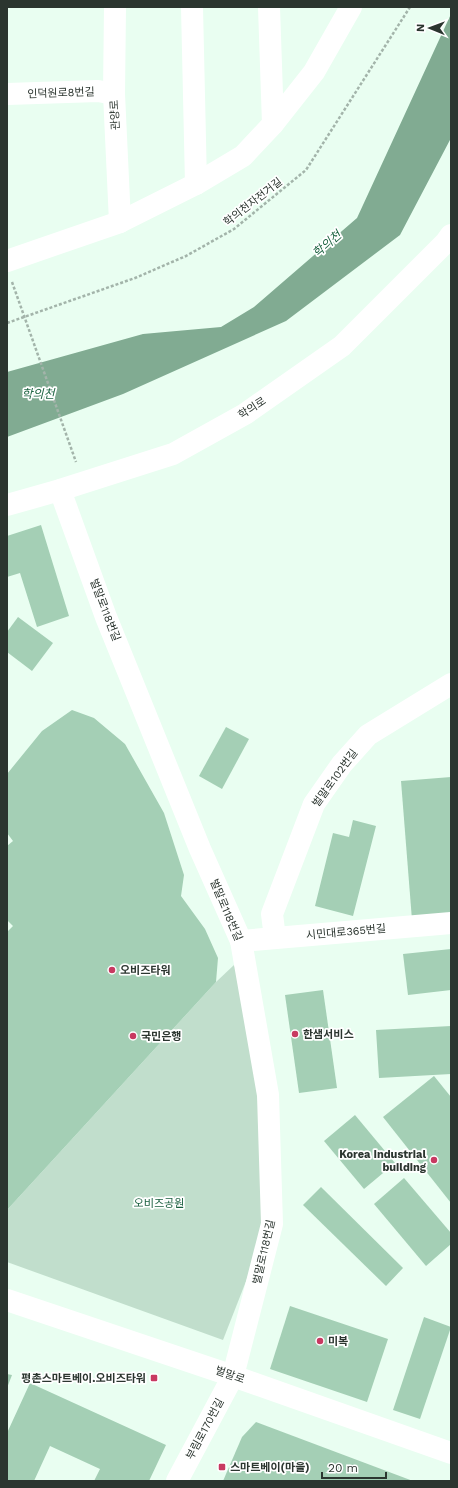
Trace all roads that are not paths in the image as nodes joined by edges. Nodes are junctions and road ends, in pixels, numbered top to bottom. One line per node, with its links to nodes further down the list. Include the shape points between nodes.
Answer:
1 (115, 7): 6 (street, 관양로)
2 (192, 7): 8 (street)
3 (269, 7): 7 (street)
4 (351, 7): 7 (street, via 314,72)
5 (7, 94): 6 (street, 인덕원로8번길, via 98,91)
6 (114, 94): 9 (street, 관양로)
7 (273, 124): 8 (street, via 244,156)
8 (196, 184): 9 (street)
9 (120, 222): 11 (street)
10 (449, 241): 12 (street, 학의로, via 342,346 245,414 173,454)
11 (8, 268)
12 (60, 490): 13 (street, 학의로); 17 (street, 벌말로118번길, via 115,638 200,849)
13 (7, 505)
14 (451, 684): 16 (street, 벌말로102번길, via 368,735 342,764 314,804 272,914)
15 (451, 923): 16 (street, 시민대로365번길)
16 (275, 938): 17 (street, 시민대로365번길)
17 (241, 941): 19 (street, 벌말로118번길, via 268,1095 272,1224)
18 (7, 1300): 19 (street, 벌말로)
19 (233, 1376): 20 (street, 벌말로); 21 (street, 부림로170번길)
20 (451, 1453)
21 (177, 1481)

